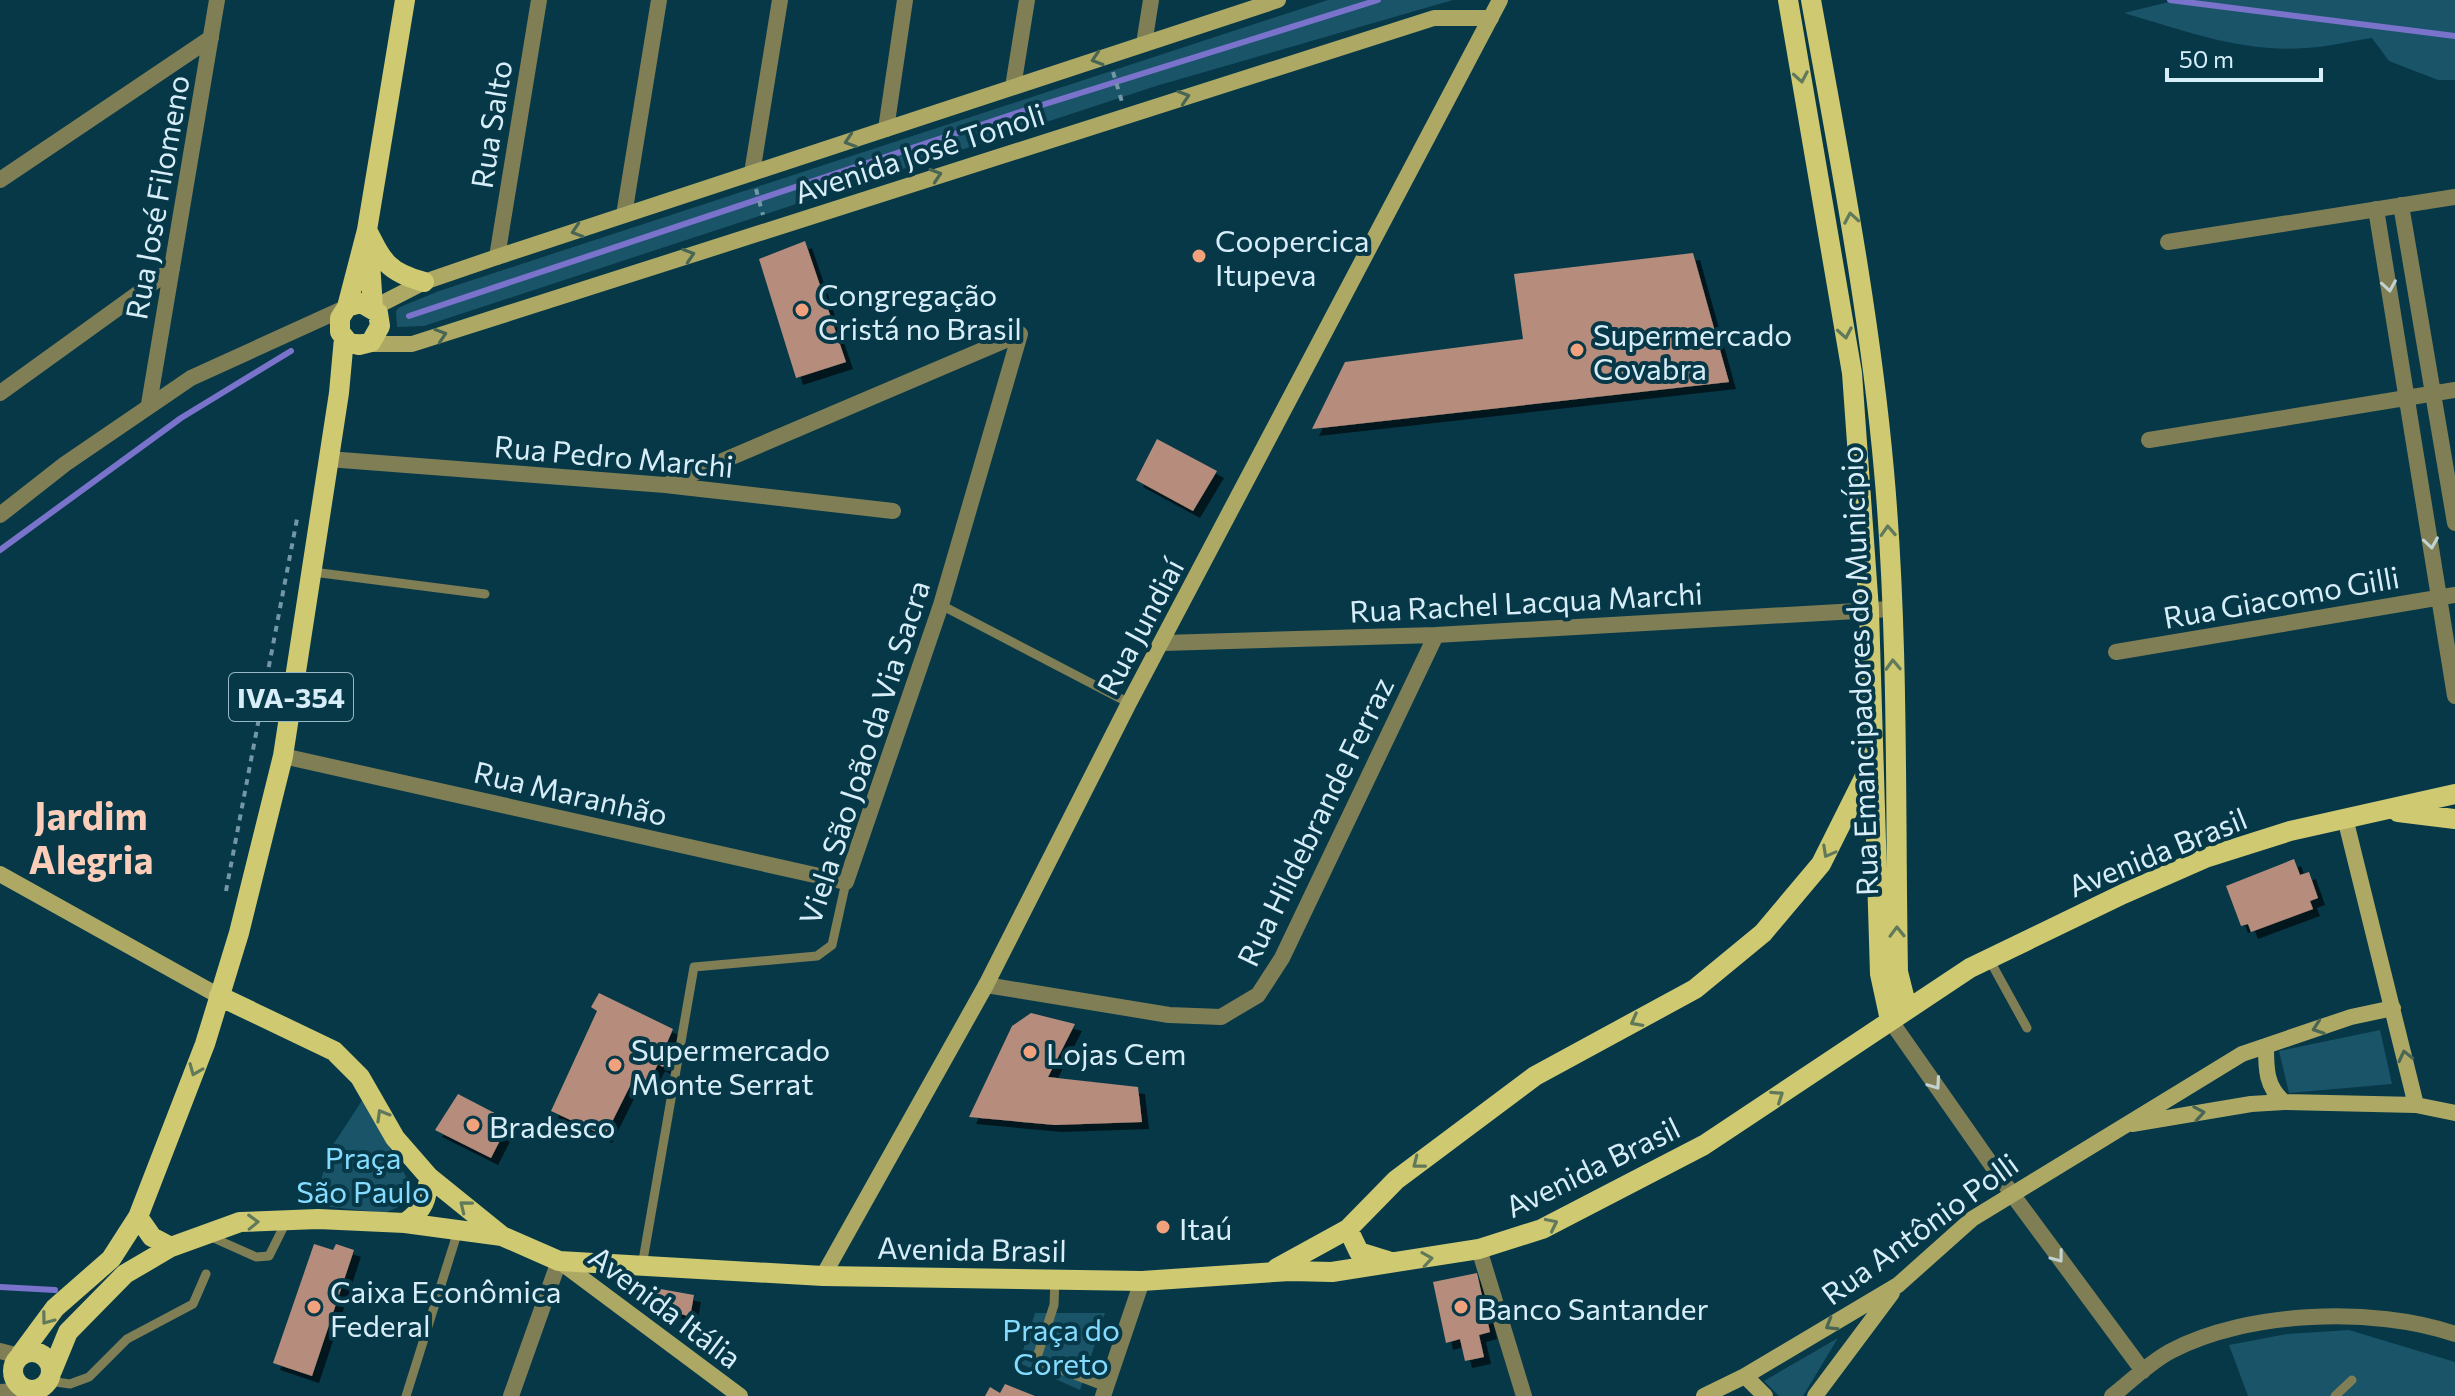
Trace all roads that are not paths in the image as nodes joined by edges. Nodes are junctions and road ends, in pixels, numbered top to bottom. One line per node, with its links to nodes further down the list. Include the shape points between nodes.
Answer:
1 (217, 0): 13 (street, Rua José Filomeno)
2 (405, 0): 23 (main road)
3 (539, 0): 25 (street, Rua Salto)
4 (659, 0): 22 (street)
5 (780, 0): 17 (street)
6 (905, 0): 16 (street)
7 (1027, 0): 15 (street)
8 (1151, 0): 14 (street)
9 (1278, 0): 14 (main road, Avenida José Tonoli)
10 (1788, 0): 49 (main road, Rua Emancipadores do Município, one-way to 49, via 1852,373)
11 (1811, 0): 48 (main road, Rua Emancipadores do Município, one-way to 11, via 1884,471 1858,261)
12 (1495, 7): 31 (main road, Avenida José Tonoli, one-way to 12, via 412,344 1434,18); 51 (main road, Rua Jundiaí)
13 (211, 38): 18 (street); 26 (street, Rua José Filomeno)
14 (1144, 44): 15 (main road, Avenida José Tonoli, one-way to 15)
15 (1013, 87): 16 (main road, Avenida José Tonoli)
16 (886, 129): 17 (main road, Avenida José Tonoli, one-way to 17)
17 (754, 179): 22 (main road, Avenida José Tonoli)
18 (0, 180)
19 (2455, 197): 20 (street)
20 (2401, 205): 21 (street); 35 (street)
21 (2376, 209): 24 (street); 36 (street, one-way to 36)
22 (624, 215): 25 (main road, Avenida José Tonoli, one-way to 25)
23 (367, 230): 27 (main road, via 381,259 397,274); 28 (main road); 29 (main road)
24 (2168, 242)
25 (497, 257): 27 (main road, Avenida José Tonoli)
26 (172, 269): 33 (street); 37 (street, Rua José Filomeno)
27 (424, 282): 29 (main road, Avenida José Tonoli)
28 (347, 307): 29 (main road, via 361,303); 30 (main road, via 340,318); 37 (street, via 191,378)
29 (373, 308): 31 (main road, via 380,326)
30 (344, 338): 31 (main road); 34 (main road, IVA-354)
31 (365, 344): 34 (main road, IVA-354)
32 (2455, 390): 35 (street)
33 (0, 393)
34 (339, 393): 39 (main road, IVA-354)
35 (2433, 394): 36 (street); 43 (street)
36 (2408, 398): 38 (street); 46 (street, one-way to 46)
37 (149, 404): 42 (street)
38 (2149, 440)
39 (328, 459): 40 (street, Rua Pedro Marchi); 44 (main road, IVA-354)
40 (665, 485): 41 (street, Rua Pedro Marchi); 47 (street, Viela São João da Via Sacra, via 1020,334)
41 (893, 511)
42 (0, 515)
43 (2455, 523)
44 (313, 572): 45 (lane); 55 (main road, IVA-354)
45 (485, 594)
46 (2448, 596): 52 (street, Rua Giacomo Gilli); 53 (street)
47 (941, 605): 54 (lane); 62 (street, Viela São João da Via Sacra)
48 (1891, 609): 49 (street, Rua Rachel Lacqua Marchi); 67 (main road, Rua Emancipadores do Município, one-way to 48)
49 (1869, 610): 50 (street, Rua Rachel Lacqua Marchi); 56 (main road, Rua Emancipadores do Município)
50 (1436, 635): 51 (street, Rua Rachel Lacqua Marchi); 64 (street, Rua Hildebrande Ferraz, via 1282,958 1258,995 1221,1017 1169,1015)
51 (1163, 643): 54 (main road, Rua Jundiaí)
52 (2116, 652)
53 (2455, 696)
54 (1129, 703): 64 (main road, Rua Jundiaí)
55 (283, 756): 62 (street, Rua Maranhão); 65 (main road, IVA-354)
56 (1874, 757): 67 (main road, Rua Emancipadores do Município, via 1880,974); 79 (main road, Rua Emancipadores do Município, one-way to 79, via 1821,864 1763,933 1695,989 1535,1076 1396,1180)
57 (2455, 794): 58 (main road, Avenida Brasil)
58 (2378, 811): 59 (main road, Avenida Brasil); 60 (main road, Avenida Brasil)
59 (2345, 818): 63 (main road, Avenida Brasil, via 2205,858); 66 (main road)
60 (2455, 819)
61 (0, 874): 65 (main road)
62 (846, 882): 87 (lane, Viela São João da Via Sacra, via 832,945 817,956 694,967)
63 (1989, 959): 67 (main road, Avenida Brasil); 68 (lane)
64 (986, 985): 90 (main road, Rua Jundiaí)
65 (219, 996): 74 (main road, one-way to 65, via 395,1138 360,1077 334,1051); 76 (main road, one-way to 76)
66 (2393, 1008): 69 (main road, Rua Antônio Polli, one-way to 69); 71 (main road, one-way to 66)
67 (1899, 1014): 75 (street, one-way to 75); 84 (main road, Avenida Brasil, one-way to 67, via 1542,1229 1704,1145)
68 (2027, 1028)
69 (2266, 1046): 70 (main road, via 2272,1092); 73 (main road, Rua Antônio Polli, via 2242,1054)
70 (2284, 1102): 71 (main road, Rua Antônio Polli); 73 (main road, Rua Antônio Polli, one-way to 70)
71 (2416, 1105): 72 (main road, Rua Antônio Polli)
72 (2455, 1113)
73 (2123, 1126): 75 (main road, Rua Antônio Polli)
74 (429, 1177): 78 (main road, via 427,1200); 82 (main road, one-way to 74)
75 (2012, 1194): 93 (main road, Rua Antônio Polli, via 1972,1219); 96 (street, one-way to 96)
76 (138, 1217): 83 (main road, via 152,1237); 95 (main road, one-way to 95, via 111,1259)
77 (287, 1220): 78 (main road); 81 (main road, one-way to 77, via 240,1222); 81 (lane, via 269,1256 256,1257)
78 (405, 1223): 80 (main road)
79 (1348, 1229): 86 (main road, via 1359,1252); 88 (main road, Rua Emancipadores do Município)
80 (458, 1231): 82 (main road); 102 (lane)
81 (206, 1234): 83 (main road)
82 (502, 1236): 85 (main road)
83 (171, 1247): 99 (main road, via 125,1274 68,1332)
84 (1479, 1249): 86 (main road, Avenida Brasil, one-way to 84); 105 (street)
85 (559, 1261): 87 (main road, Avenida Brasil); 103 (street); 104 (main road, Avenida Itália)
86 (1395, 1263): 88 (main road, Avenida Brasil, via 1332,1272)
87 (642, 1266): 90 (main road, Avenida Brasil)
88 (1266, 1273): 92 (main road, Avenida Brasil)
89 (206, 1274): 99 (lane, via 193,1304 127,1339 89,1377)
90 (823, 1276): 91 (main road, Avenida Brasil)
91 (1055, 1279): 92 (main road, Avenida Brasil); 100 (lane, via 1054,1305 1036,1360)
92 (1142, 1281): 100 (street)
93 (1898, 1285): 97 (main road, Rua Antônio Polli, one-way to 97); 108 (main road)
94 (2455, 1334): 96 (street, via 2381,1320 2299,1317 2215,1334 2169,1351)
95 (13, 1354): 99 (main road, via 13,1376); 99 (main road, via 38,1352 50,1363)
96 (2143, 1371): 109 (street)
97 (1745, 1376): 106 (main road, Rua Antônio Polli); 107 (main road)
98 (2352, 1380): 110 (lane)
99 (46, 1385): 101 (street)
100 (1104, 1391)
101 (0, 1392)
102 (406, 1396)
103 (511, 1396)
104 (740, 1396)
105 (1524, 1396)
106 (1704, 1396)
107 (1765, 1396)
108 (1815, 1396)
109 (2112, 1396)
110 (2335, 1396)

